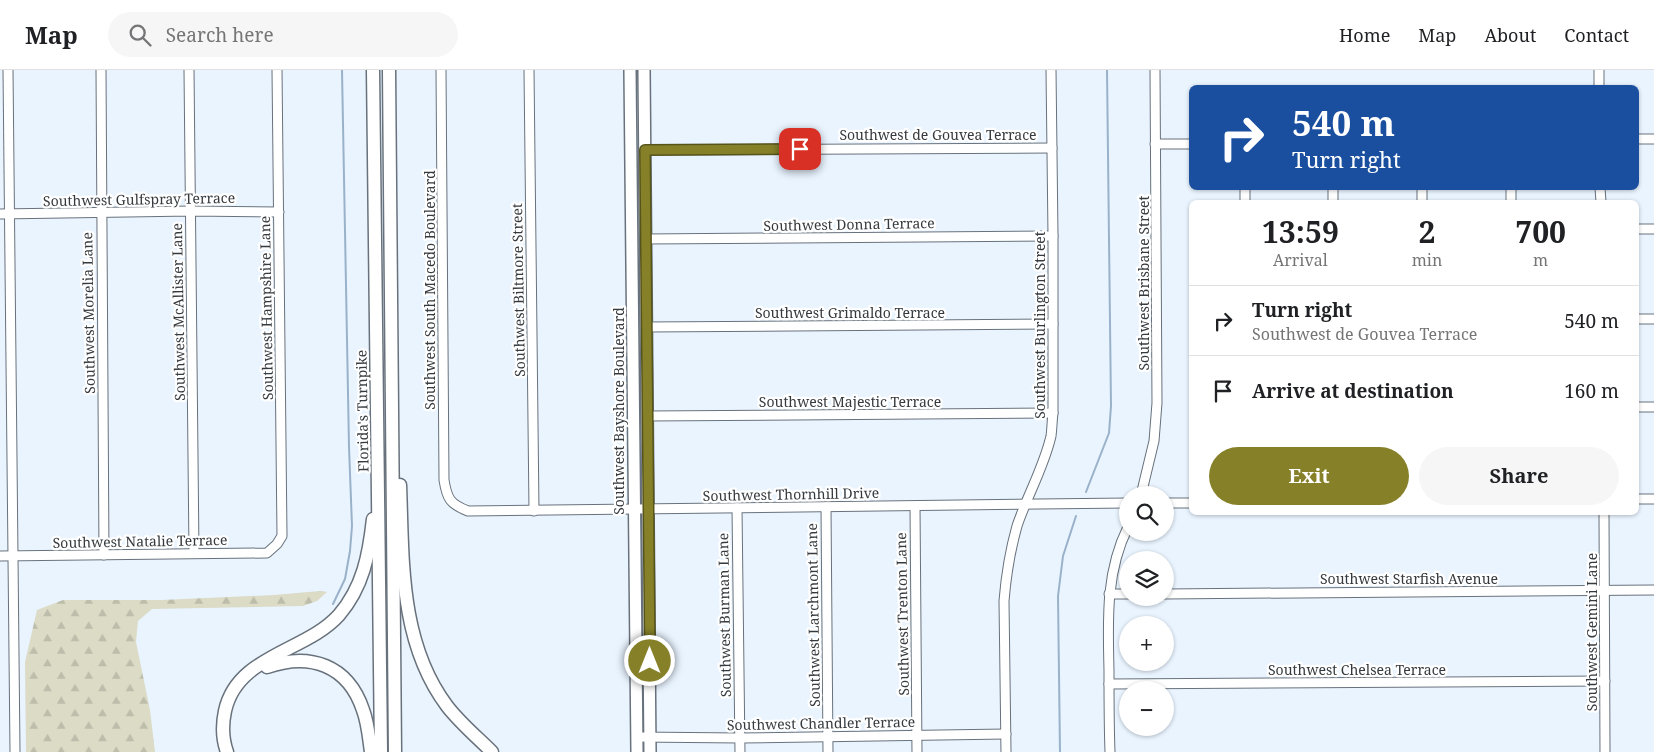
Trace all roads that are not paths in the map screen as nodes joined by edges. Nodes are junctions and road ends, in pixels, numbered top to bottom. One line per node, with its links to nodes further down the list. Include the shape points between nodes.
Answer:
1 (8, 70): 25 (street)
2 (101, 70): 23 (street, Southwest Morelia Lane)
3 (189, 70): 21 (street, Southwest McAllister Lane)
4 (277, 70): 22 (street, Southwest Hampshire Lane)
5 (373, 70): 42 (highway, Florida's Turnpike)
6 (389, 70): 36 (highway, Florida's Turnpike)
7 (441, 70): 51 (street, Southwest South Macedo Boulevard, via 444,480 446,494)
8 (529, 70): 56 (street, Southwest Biltmore Street)
9 (630, 70): 30 (main road, Southwest Bayshore Boulevard)
10 (644, 70): 20 (main road, Southwest Bayshore Boulevard)
11 (1051, 70): 19 (street, Southwest Burlington Street)
12 (1155, 70): 17 (street, Southwest Brisbane Street)
13 (1599, 70): 14 (street)
14 (1599, 85)
15 (1639, 139): 16 (street)
16 (1654, 139)
17 (1156, 144): 18 (street); 43 (street, Southwest Brisbane Street, via 1157,403 1154,441)
18 (1189, 144)
19 (1052, 148): 20 (street, Southwest de Gouvea Terrace); 28 (street, Southwest Burlington Street)
20 (645, 150): 29 (main road, Southwest Bayshore Boulevard)
21 (191, 211): 22 (street, Southwest Gulfspray Terrace); 23 (street, Southwest Gulfspray Terrace); 60 (street, Southwest McAllister Lane)
22 (279, 212): 59 (street, Southwest Hampshire Lane, via 282,536)
23 (101, 213): 25 (street, Southwest Gulfspray Terrace); 61 (street, Southwest Morelia Lane)
24 (0, 214): 25 (street, Southwest Gulfspray Terrace)
25 (10, 214): 63 (street)
26 (1639, 229): 27 (street)
27 (1654, 229)
28 (1053, 236): 29 (street, Southwest Donna Terrace); 33 (street, Southwest Burlington Street)
29 (645, 239): 34 (main road, Southwest Bayshore Boulevard)
30 (632, 264): 34 (main road, via 637,271 637,314); 35 (main road, Southwest Bayshore Boulevard)
31 (1639, 319): 32 (street)
32 (1654, 319)
33 (1053, 324): 34 (street, Southwest Grimaldo Terrace); 40 (street, Southwest Burlington Street)
34 (646, 328): 37 (main road, Southwest Bayshore Boulevard)
35 (633, 348): 37 (main road, via 642,356 642,394); 54 (main road, Southwest Bayshore Boulevard)
36 (392, 379): 82 (highway, Florida's Turnpike); 83 (highway, via 398,420 404,584 413,636 432,683 445,703)
37 (647, 400): 41 (main road, Southwest Bayshore Boulevard)
38 (1654, 407): 39 (street)
39 (1639, 408)
40 (1053, 413): 41 (street, Southwest Majestic Terrace); 49 (street, Southwest Burlington Street, via 1051,436)
41 (647, 416): 55 (main road, Southwest Bayshore Boulevard)
42 (377, 484): 78 (highway, via 366,563 353,597 324,630 262,662 235,687 222,724); 81 (highway, Florida's Turnpike)
43 (1143, 486)
44 (1639, 499): 45 (street)
45 (1654, 499)
46 (1119, 503): 49 (street, Southwest Thornhill Drive)
47 (1174, 503): 48 (street)
48 (1189, 503)
49 (1025, 505): 50 (street, Southwest Thornhill Drive); 71 (street, Southwest Burlington Street, via 1010,553 1004,601)
50 (914, 506): 52 (street, Southwest Thornhill Drive); 73 (street, Southwest Trenton Lane)
51 (456, 507): 56 (street, Southwest Thornhill Drive, via 468,511)
52 (826, 507): 53 (street, Southwest Thornhill Drive); 72 (street, Southwest Larchmont Lane)
53 (737, 508): 55 (street, Southwest Thornhill Drive); 76 (street, Southwest Burman Lane)
54 (634, 509): 55 (street, Southwest Thornhill Drive); 56 (street, Southwest Thornhill Drive); 74 (main road, Southwest Bayshore Boulevard)
55 (649, 509): 75 (main road, Southwest Bayshore Boulevard)
56 (534, 510)
57 (1604, 515): 64 (street, Southwest Gemini Lane)
58 (1123, 541): 66 (street, via 1114,564)
59 (277, 544): 60 (street, Southwest Natalie Terrace, via 268,553)
60 (194, 553): 61 (street, Southwest Natalie Terrace)
61 (104, 555): 63 (street, Southwest Natalie Terrace)
62 (0, 556): 63 (street, Southwest Natalie Terrace)
63 (13, 556): 77 (street)
64 (1604, 590): 65 (street, Southwest Starfish Avenue); 68 (street, Southwest Starfish Avenue); 69 (street, Southwest Gemini Lane)
65 (1654, 590)
66 (1109, 594): 67 (street); 70 (street)
67 (1119, 594)
68 (1174, 594)
69 (1604, 681): 70 (street, Southwest Chelsea Terrace); 91 (street, Southwest Gemini Lane)
70 (1109, 684): 90 (street)
71 (1006, 734): 73 (street, Southwest Chandler Terrace); 89 (street, Southwest Burlington Street)
72 (828, 736): 73 (street, Southwest Chandler Terrace); 76 (street, Southwest Chandler Terrace); 87 (street, Southwest Larchmont Lane)
73 (917, 736): 88 (street, Southwest Trenton Lane)
74 (637, 737): 75 (street, Southwest Chandler Terrace); 84 (main road, Southwest Bayshore Boulevard)
75 (650, 737): 76 (street, Southwest Chandler Terrace); 85 (main road, Southwest Bayshore Boulevard)
76 (740, 738): 86 (street, Southwest Burman Lane)
77 (15, 752)
78 (227, 752)
79 (234, 752): 80 (highway, via 230,724 240,691 264,668 298,660 325,666 350,685 363,710)
80 (371, 752)
81 (382, 752)
82 (395, 752)
83 (492, 752)
84 (637, 752)
85 (650, 752)
86 (740, 752)
87 (828, 752)
88 (917, 752)
89 (1006, 752)
90 (1110, 752)
91 (1605, 752)

